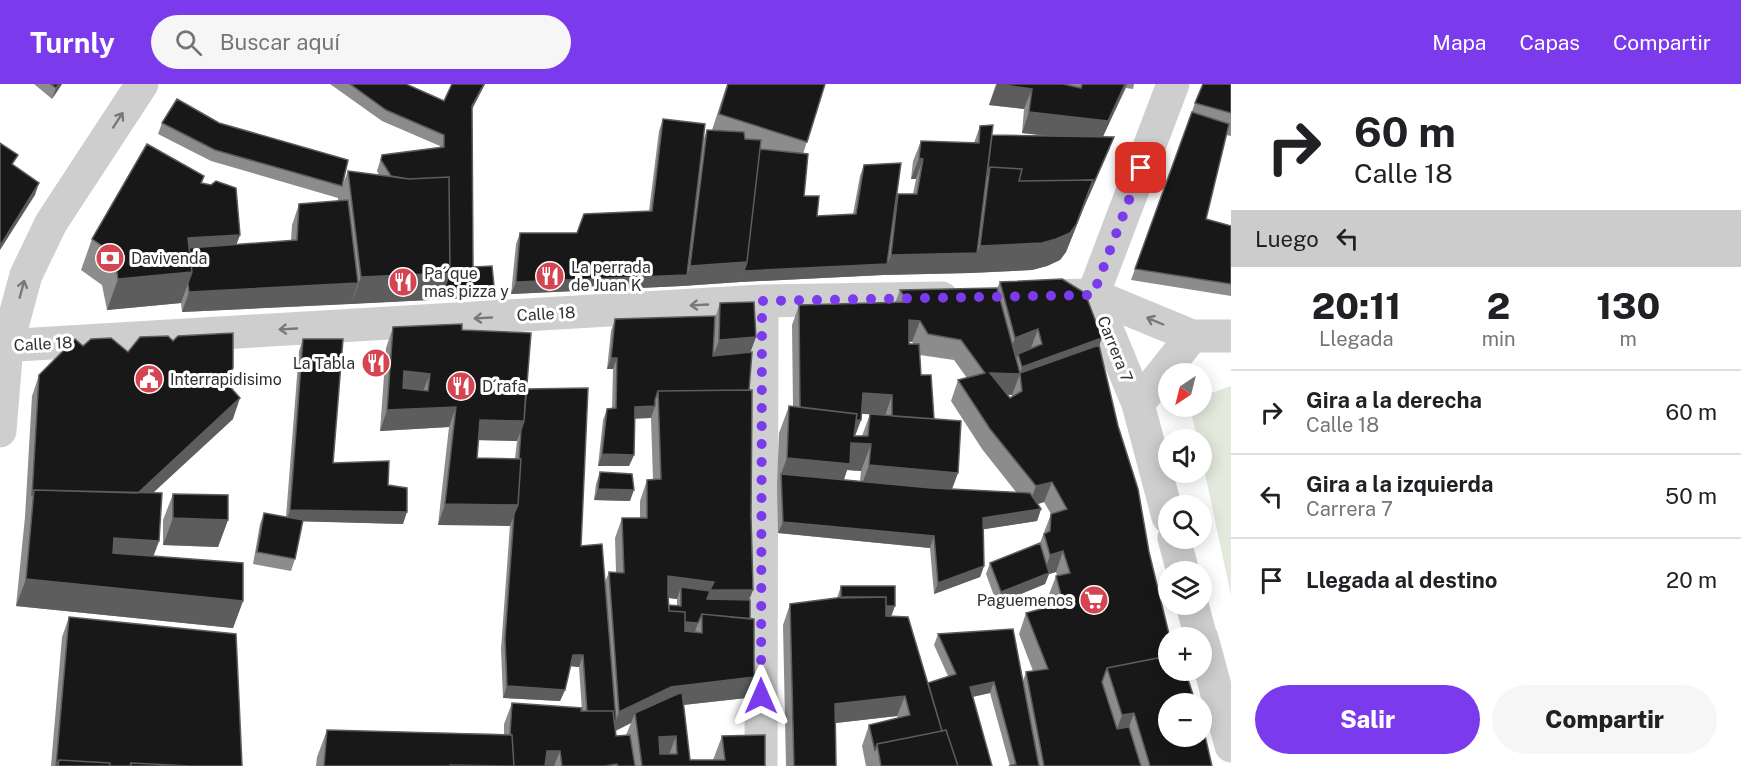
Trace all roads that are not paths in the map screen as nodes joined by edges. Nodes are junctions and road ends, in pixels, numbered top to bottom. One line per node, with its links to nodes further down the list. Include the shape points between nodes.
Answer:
1 (142, 84): 9 (street, one-way to 1, via 26,275 51,223)
2 (1173, 84): 3 (street, Carrera 7)
3 (1093, 295): 4 (street); 7 (street, one-way to 3); 10 (street, Carrera 7)
4 (1010, 296)
5 (975, 297): 6 (street, Calle 18)
6 (762, 301): 9 (street, Calle 18, one-way to 9); 15 (street)
7 (1192, 336): 8 (street); 10 (street)
8 (1231, 336)
9 (3, 346): 11 (street)
10 (1138, 404): 12 (street, Carrera 7)
11 (0, 431)
12 (1162, 495)
13 (1212, 678): 14 (street)
14 (1231, 746)
15 (761, 766)

